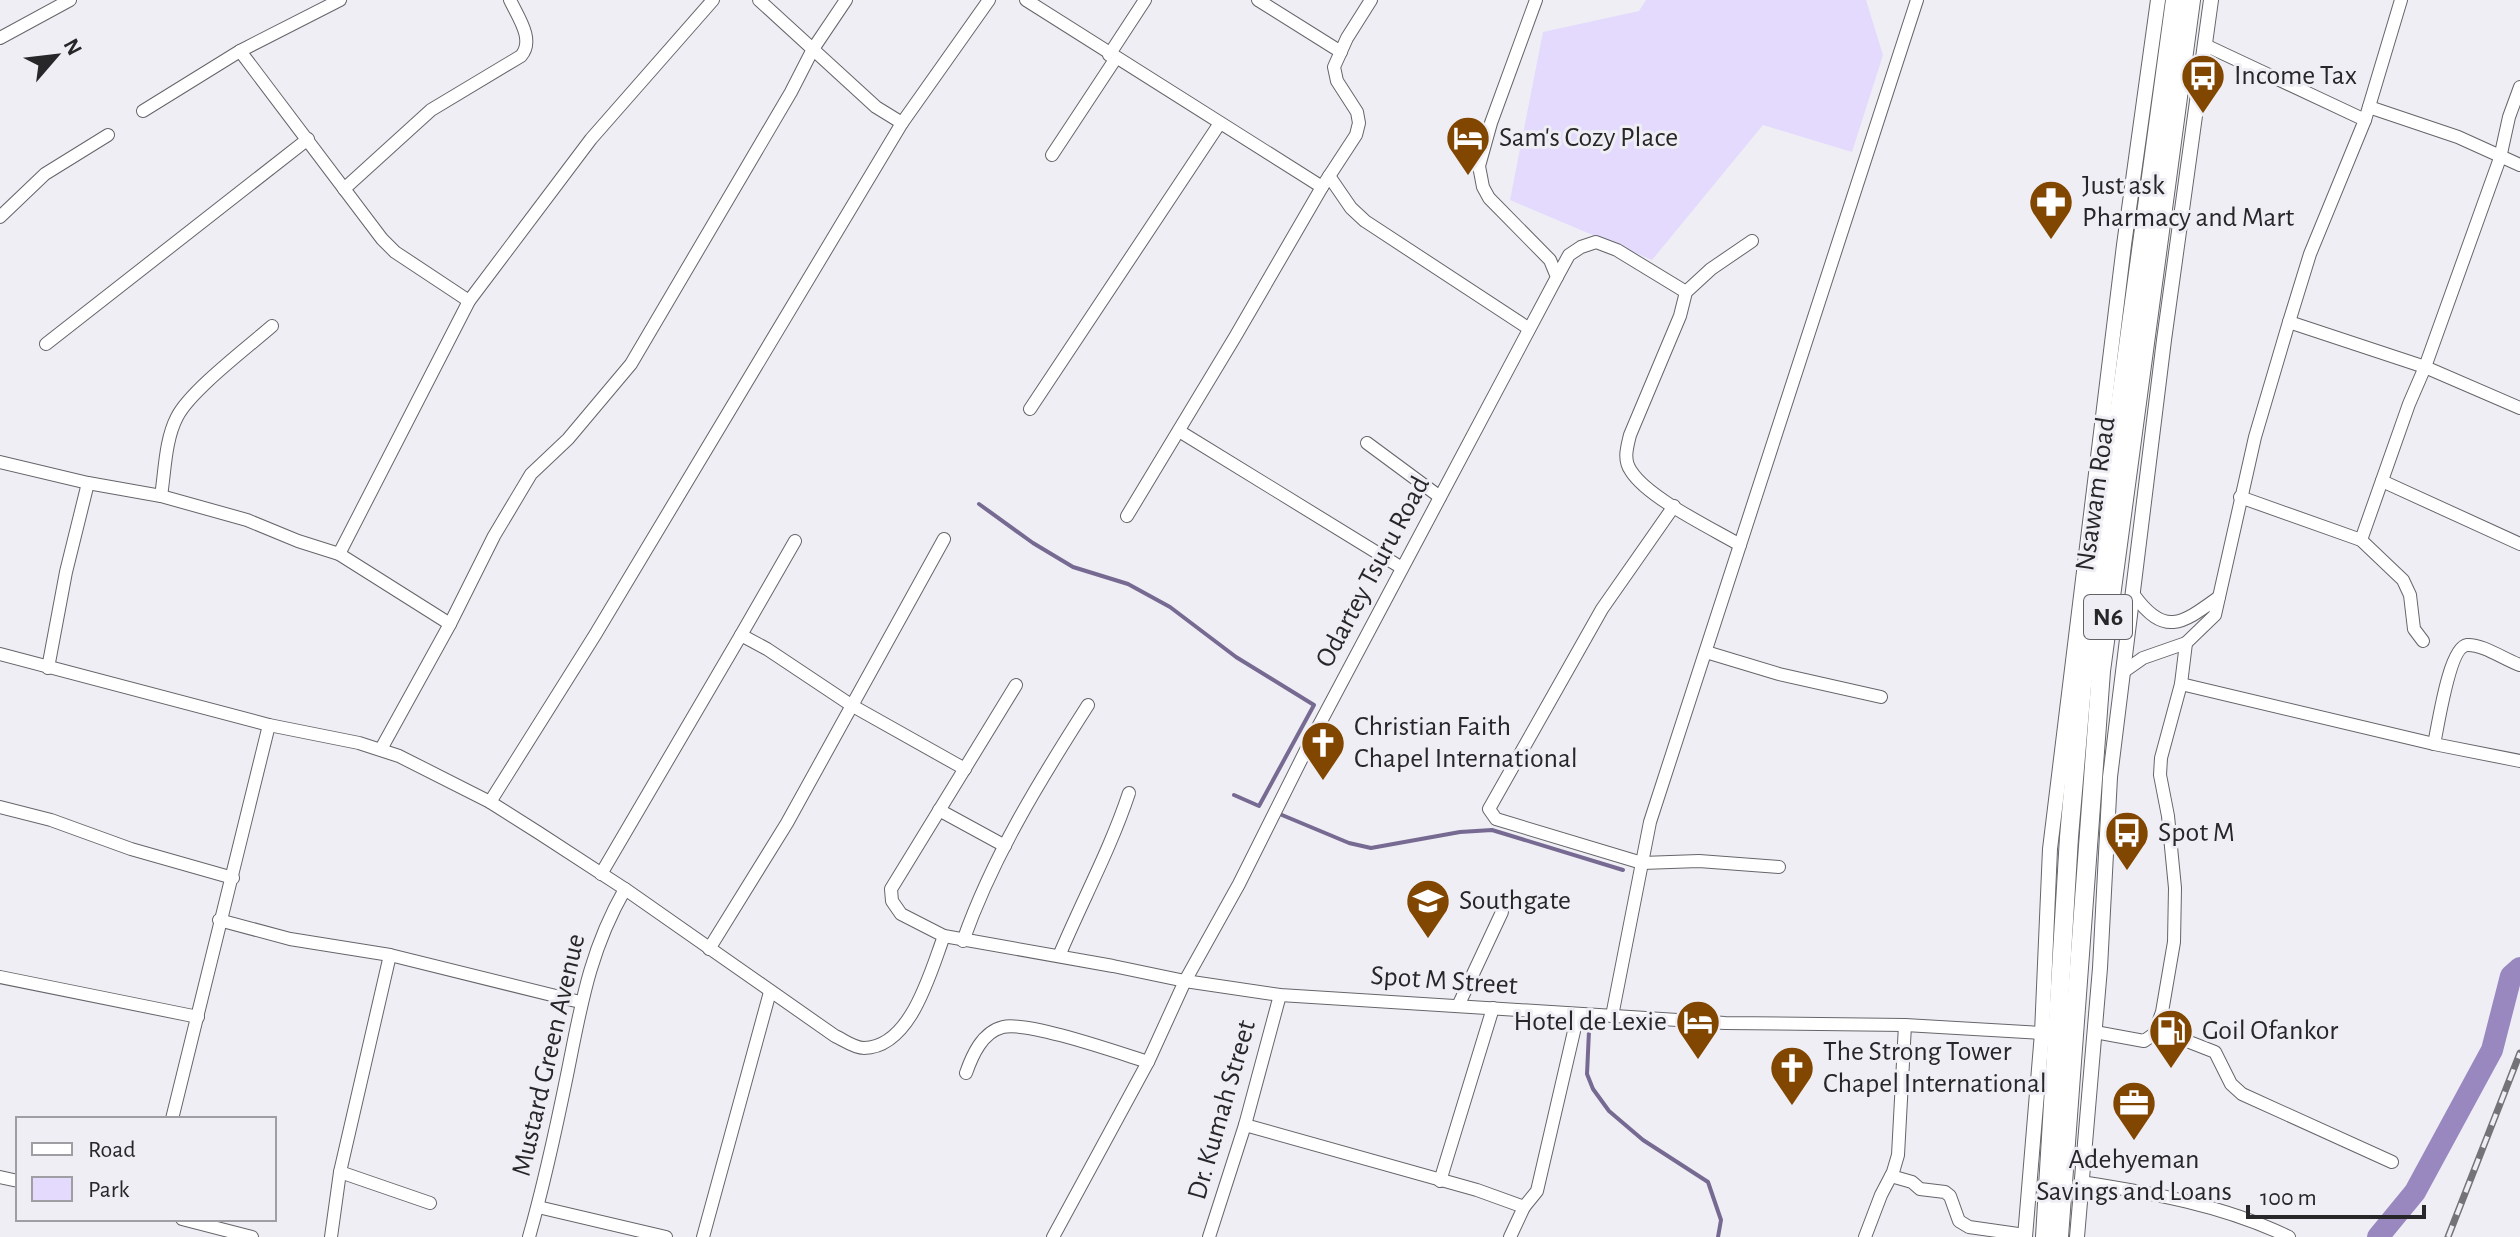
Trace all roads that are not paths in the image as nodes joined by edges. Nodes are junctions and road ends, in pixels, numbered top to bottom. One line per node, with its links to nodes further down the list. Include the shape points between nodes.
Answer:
1 (70, 0): 19 (street)
2 (340, 0): 22 (street)
3 (510, 0): 36 (street, via 527,38 521,56 431,110)
4 (713, 0): 41 (street, via 591,139)
5 (759, 0): 21 (street)
6 (846, 0): 21 (street)
7 (989, 0): 28 (street)
8 (1026, 0): 24 (street)
9 (1145, 0): 24 (street)
10 (1258, 0): 23 (street)
11 (1371, 0): 23 (street)
12 (1536, 0): 39 (street, via 1479,166 1489,198 1550,260)
13 (1917, 0): 63 (street)
14 (2158, 0): 117 (main road, via 2050,849)
15 (2175, 0): 141 (highway, Nsawam Road / N6, via 2082,686)
16 (2191, 0): 142 (highway, Nsawam Road / N6, via 2099,685)
17 (2211, 0): 20 (main road)
18 (2401, 0): 27 (street)
19 (0, 38)
20 (2205, 45): 27 (street); 66 (main road)
21 (813, 49): 28 (street, via 876,107); 68 (street, via 631,364 531,474)
22 (240, 51): 26 (street); 31 (street)
23 (1341, 52): 35 (street, via 1334,67 1337,81 1355,106 1359,123)
24 (1112, 56): 29 (street); 32 (street)
25 (2520, 87): 33 (street)
26 (143, 111)
27 (2367, 113): 33 (street, via 2458,137); 42 (street, via 2310,254)
28 (902, 123): 88 (street)
29 (1220, 123): 35 (street); 48 (street)
30 (108, 135): 37 (street, via 45,174)
31 (308, 139): 36 (street); 45 (street)
32 (1052, 155)
33 (2500, 158): 34 (street); 46 (street)
34 (2520, 165)
35 (1325, 181): 44 (street, via 1365,221); 49 (street)
36 (344, 189): 41 (street, via 395,252)
37 (0, 217)
38 (1752, 241): 40 (street)
39 (1557, 277): 40 (street, Odartey Tsuru Road, via 1569,255 1596,242); 44 (street, Odartey Tsuru Road)
40 (1686, 292): 57 (street, via 1626,455 1630,470 1648,490)
41 (469, 301): 64 (street)
42 (2289, 322): 46 (street); 56 (street)
43 (272, 326): 54 (street, via 177,415)
44 (1528, 328): 55 (street, Odartey Tsuru Road)
45 (46, 344)
46 (2425, 367): 47 (street); 52 (street)
47 (2520, 408)
48 (1030, 409)
49 (1179, 431): 58 (street); 65 (street)
50 (1367, 443): 55 (street)
51 (0, 462): 53 (street)
52 (2382, 481): 60 (street); 62 (street)
53 (88, 483): 54 (street); 75 (street)
54 (161, 496): 64 (street)
55 (1440, 497): 65 (street, Odartey Tsuru Road)
56 (2240, 497): 60 (street); 67 (street)
57 (1674, 506): 63 (street); 92 (street, via 1602,609 1489,809 1496,819)
58 (1127, 516)
59 (944, 539): 80 (street)
60 (2361, 540): 70 (street, via 2403,580 2414,629)
61 (795, 541): 69 (street)
62 (2520, 544)
63 (1740, 545): 72 (street)
64 (339, 554): 68 (street)
65 (1402, 568): 105 (street, Odartey Tsuru Road)
66 (2134, 595): 67 (street, via 2147,613 2174,622 2187,620); 76 (main road)
67 (2219, 597): 71 (street, via 2215,615)
68 (450, 624): 84 (street)
69 (741, 635): 80 (street); 94 (street)
70 (2423, 641)
71 (2186, 643): 76 (street, via 2143,658); 77 (street)
72 (1706, 652): 79 (street); 92 (street, via 1650,822)
73 (0, 654): 75 (street)
74 (2520, 665): 83 (street, via 2480,648 2459,649)
75 (48, 668): 82 (street)
76 (2123, 672): 116 (main road, via 2110,777)
77 (2181, 684): 83 (street); 115 (street, via 2161,758 2175,888 2174,942)
78 (1016, 685): 86 (street)
79 (1881, 697)
80 (851, 705): 86 (street); 101 (street, via 787,823)
81 (1088, 705): 91 (street, via 1026,802)
82 (269, 725): 84 (street); 95 (street)
83 (2434, 744): 85 (street)
84 (381, 749): 88 (street)
85 (2520, 761)
86 (965, 769): 90 (street)
87 (1129, 793): 103 (street, via 1109,850)
88 (490, 802): 94 (street)
89 (0, 807): 95 (street)
90 (939, 810): 91 (street); 99 (street, Spot M Street, via 891,889 901,914)
91 (1005, 846): 100 (street)
92 (1642, 863): 93 (street); 112 (street)
93 (1779, 867)
94 (601, 874): 96 (street)
95 (233, 878): 98 (street)
96 (625, 889): 101 (street); 108 (street, Mustard Green Avenue, via 601,933)
97 (1502, 912): 109 (street)
98 (219, 920): 102 (street, via 320,945); 113 (street)
99 (944, 936): 100 (street, Spot M Street); 106 (street, via 914,1007 899,1033 882,1045 860,1048)
100 (963, 941): 103 (street, Spot M Street)
101 (709, 949): 106 (street)
102 (390, 955): 108 (street); 123 (street)
103 (1059, 956): 105 (street, Spot M Street)
104 (0, 977): 113 (street)
105 (1185, 981): 107 (street, Spot M Street); 118 (street, Odartey Tsuru Road)
106 (770, 992): 136 (street)
107 (1280, 995): 109 (street, Spot M Street); 121 (street, Dr. Kumah Street)
108 (580, 1002): 128 (street, Mustard Green Avenue)
109 (1458, 1006): 110 (street, Spot M Street)
110 (1493, 1008): 111 (street, Spot M Street); 125 (street)
111 (1578, 1014): 112 (street, Spot M Street); 129 (street, via 1537,1191)
112 (1612, 1016): 114 (street, Spot M Street)
113 (198, 1017): 120 (street)
114 (1905, 1025): 117 (street, Spot M Street); 124 (street, via 1901,1130)
115 (2156, 1029): 116 (street, via 2139,1042); 122 (street, via 2215,1052 2235,1090)
116 (2095, 1032): 126 (main road)
117 (2042, 1033): 131 (main road)
118 (1148, 1062): 119 (street, via 1053,1034 1001,1027 975,1047); 137 (street, Odartey Tsuru Road)
119 (966, 1073)
120 (173, 1117)
121 (1245, 1125): 125 (street); 138 (street, Dr. Kumah Street)
122 (2392, 1162)
123 (340, 1172): 127 (street); 133 (street)
124 (1891, 1176): 131 (street, via 1920,1189 1948,1193 1959,1221 1969,1227); 140 (street)
125 (1440, 1181): 129 (street)
126 (2081, 1182): 143 (main road); 144 (street, via 2182,1199)
127 (430, 1203)
128 (538, 1207): 134 (street, Mustard Green Avenue); 135 (street)
129 (1524, 1207): 139 (street)
130 (190, 1221): 132 (street)
131 (2025, 1236)
132 (252, 1237)
133 (331, 1237)
134 (529, 1237)
135 (666, 1237)
136 (703, 1237)
137 (1053, 1237)
138 (1209, 1237)
139 (1510, 1237)
140 (1865, 1237)
141 (2045, 1237)
142 (2059, 1237)
143 (2077, 1237)
144 (2289, 1237)

